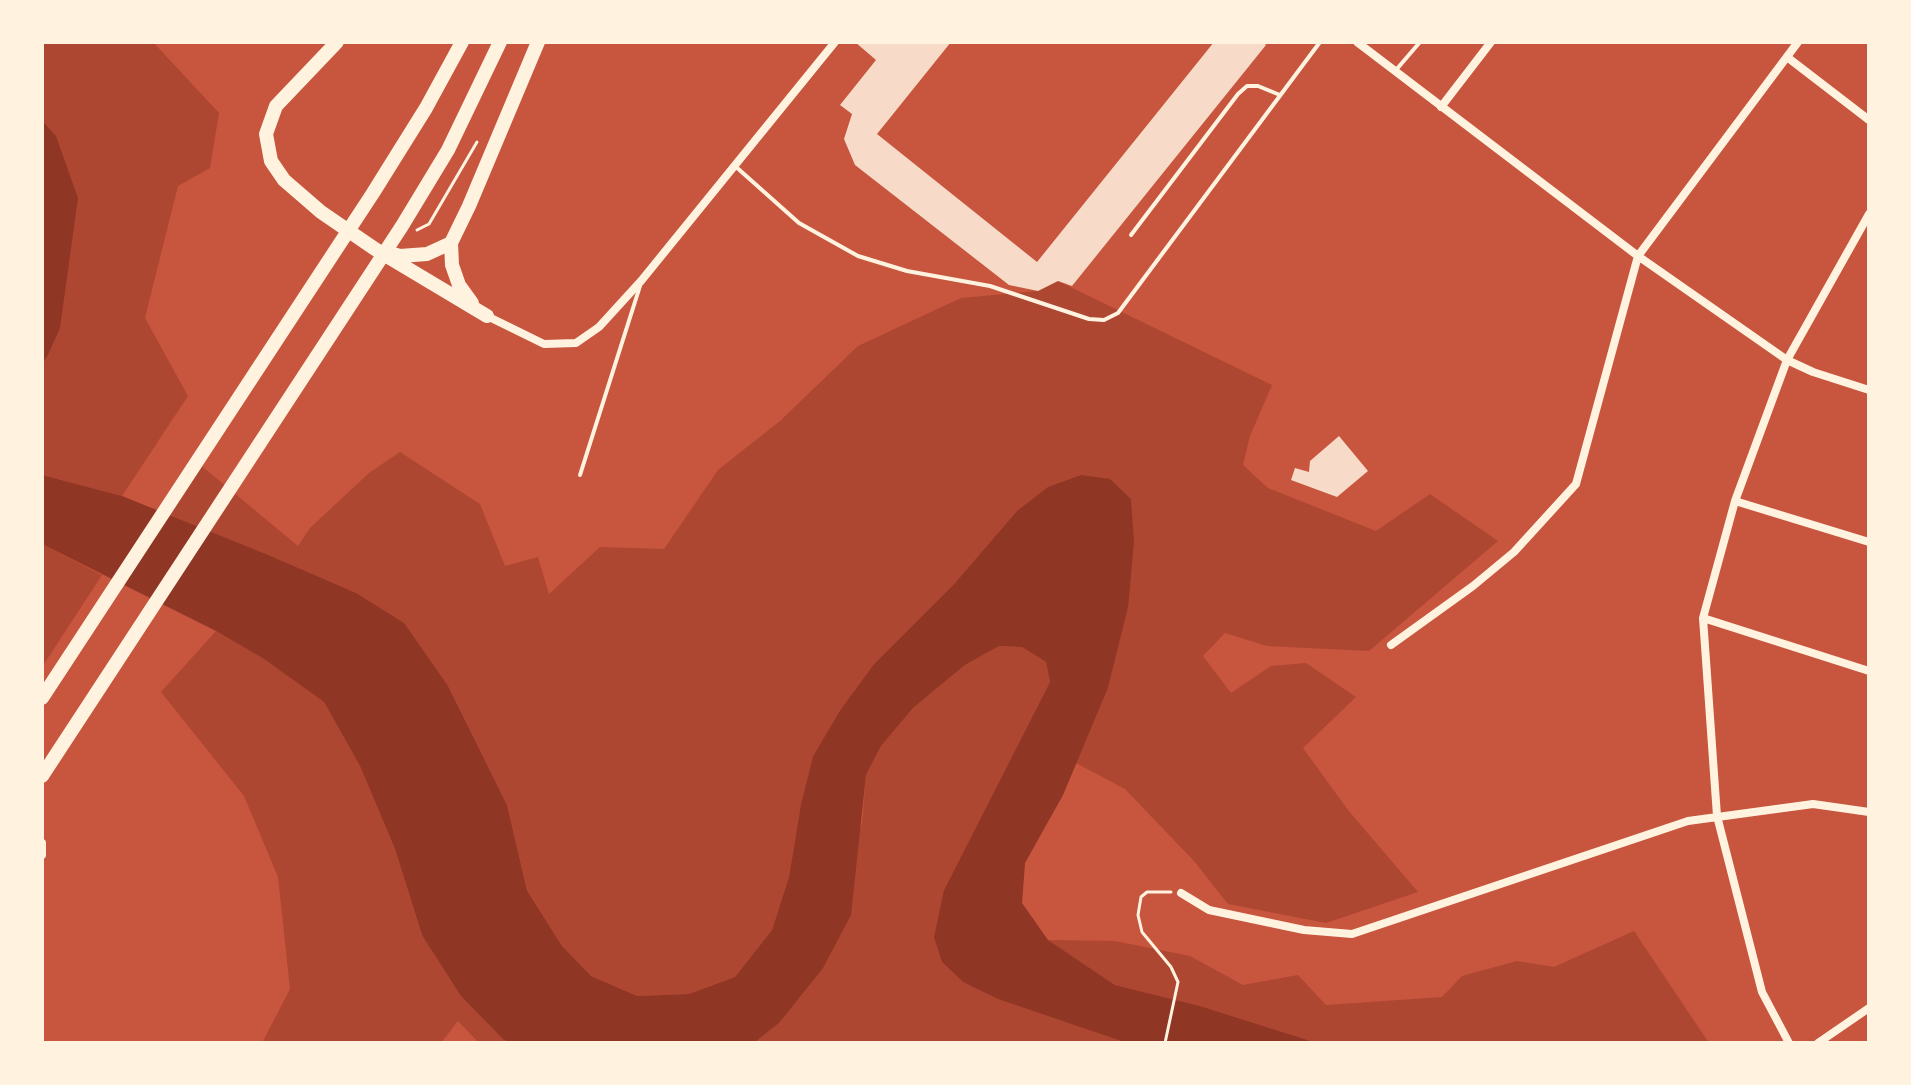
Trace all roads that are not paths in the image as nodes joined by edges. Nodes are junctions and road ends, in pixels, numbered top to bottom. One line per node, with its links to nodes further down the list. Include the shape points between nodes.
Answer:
1 (337, 42): 20 (highway, via 276,106 266,134 271,161 284,180)
2 (462, 42): 32 (highway, via 373,193)
3 (500, 42): 33 (highway, via 448,150 401,228)
4 (538, 42): 19 (highway)
5 (835, 42): 16 (street)
6 (1320, 42): 13 (lane)
7 (1357, 42): 12 (street)
8 (1420, 42): 12 (lane)
9 (1491, 42): 14 (street)
10 (1798, 42): 11 (street)
11 (1787, 57): 15 (street); 21 (street)
12 (1395, 71): 14 (street)
13 (1280, 95): 16 (lane, via 1118,313 1104,320 990,286 858,256 799,223); 18 (lane, via 1258,86 1247,86 1238,94)
14 (1441, 107): 21 (street)
15 (1869, 120)
16 (734, 166): 22 (street)
17 (1869, 214): 24 (street)
18 (1131, 235)
19 (451, 243): 20 (highway, via 427,254 400,256); 23 (highway, via 459,285)
20 (375, 249): 23 (highway)
21 (1638, 256): 24 (street); 30 (street, via 1576,484 1508,558)
22 (641, 281): 23 (street, via 599,327 576,343 544,344); 26 (lane)
23 (487, 316)
24 (1787, 360): 25 (street); 27 (street)
25 (1869, 390)
26 (580, 475)
27 (1735, 501): 28 (street); 29 (street)
28 (1869, 542)
29 (1703, 618): 31 (street); 35 (street)
30 (1391, 645)
31 (1869, 671)
32 (42, 698)
33 (42, 776)
34 (1869, 812): 35 (street, via 1813,804)
35 (1717, 816): 38 (street, via 1643,835 1352,934 1209,910); 40 (street, via 1762,992)
36 (42, 843): 37 (street)
37 (42, 855)
38 (1181, 893)
39 (1869, 1008): 41 (street)
40 (1789, 1043)
41 (1818, 1043)

